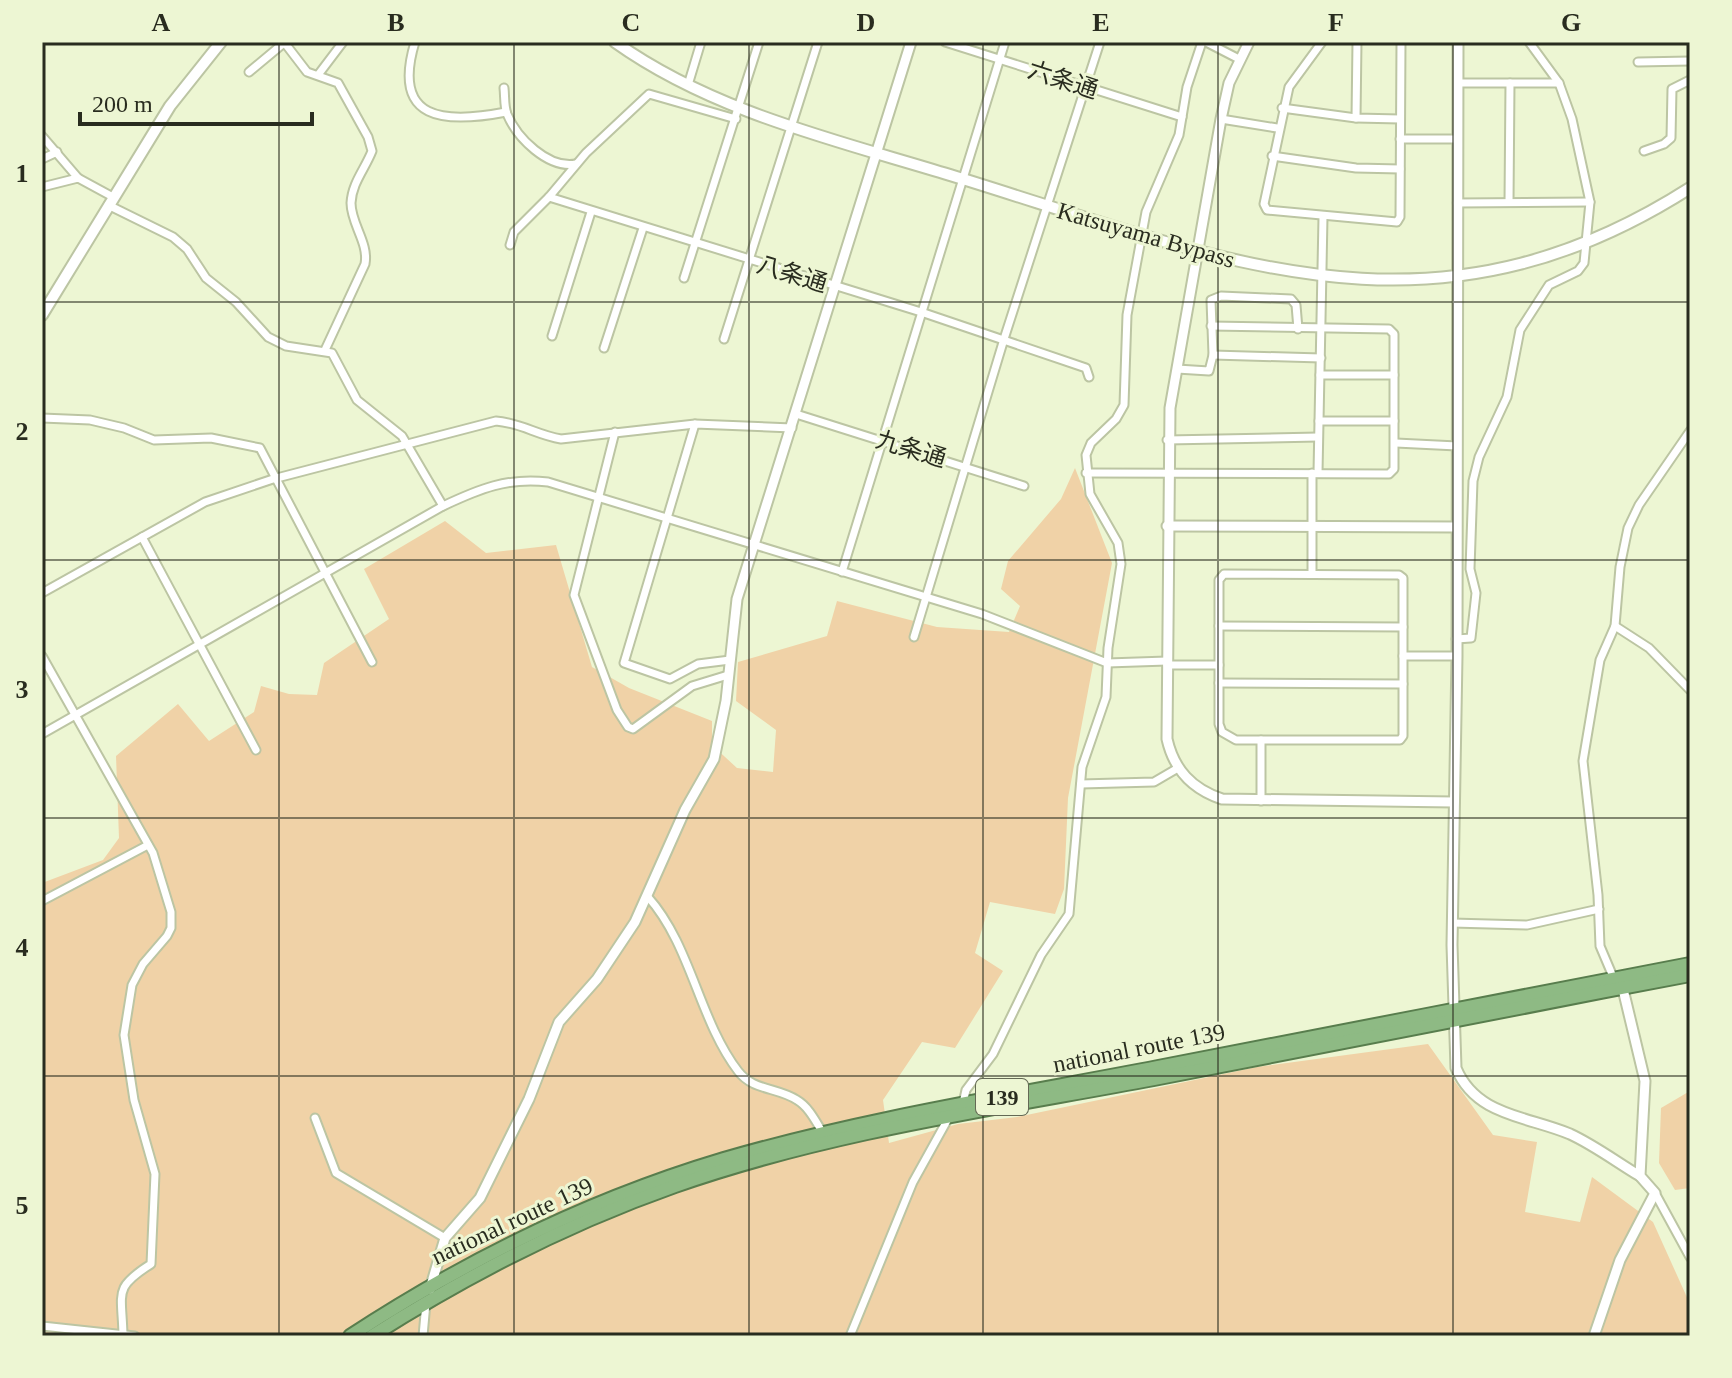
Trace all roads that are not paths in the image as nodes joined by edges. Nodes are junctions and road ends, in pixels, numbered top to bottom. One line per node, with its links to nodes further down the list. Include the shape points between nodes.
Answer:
1 (221, 42): 57 (main road, via 170,106)
2 (284, 42): 24 (street); 25 (street, via 307,72)
3 (343, 42): 25 (street)
4 (415, 42): 34 (street, via 407,82 412,100 426,111 461,118)
5 (615, 42): 30 (main road, Katsuyama Bypass)
6 (701, 42): 30 (street)
7 (759, 42): 35 (street)
8 (818, 42): 40 (street)
9 (911, 42): 47 (street)
10 (945, 42): 21 (street, 六条通)
11 (1005, 42): 21 (street)
12 (1100, 42): 31 (street)
13 (1204, 42): 20 (street); 36 (street)
14 (1249, 42): 20 (street)
15 (1322, 42): 33 (street, via 1299,69)
16 (1357, 42): 37 (street)
17 (1401, 42): 39 (street)
18 (1458, 42): 27 (street)
19 (1529, 42): 29 (street)
20 (1239, 59): 38 (street)
21 (1000, 60): 31 (street, 六条通); 53 (street)
22 (1690, 61): 23 (street)
23 (1638, 62)
24 (249, 72)
25 (318, 75): 84 (street, via 338,83 372,151 357,177 351,205 367,253 365,264)
26 (1690, 80): 45 (street, via 1672,89 1671,138)
27 (1458, 83): 28 (street); 44 (street)
28 (1510, 83): 29 (street); 58 (street)
29 (1559, 83): 59 (street)
30 (688, 85): 35 (main road, Katsuyama Bypass)
31 (1086, 87): 36 (street, 六条通); 61 (street)
32 (504, 88): 34 (street)
33 (1282, 108): 37 (street); 41 (street)
34 (506, 112): 50 (street, via 518,133 545,156)
35 (737, 113): 40 (main road, Katsuyama Bypass); 50 (street, via 649,94); 67 (street)
36 (1182, 117): 65 (street, via 1151,194)
37 (1356, 118): 39 (street)
38 (1221, 119): 41 (street); 69 (street)
39 (1400, 119): 43 (street)
40 (791, 126): 47 (main road, Katsuyama Bypass); 70 (street)
41 (1277, 128): 48 (street)
42 (42, 136): 46 (street)
43 (1400, 139): 44 (street); 51 (street)
44 (1458, 139): 60 (street)
45 (1644, 151)
46 (57, 152): 49 (street); 52 (street)
47 (877, 153): 53 (main road, Katsuyama Bypass); 74 (street)
48 (1272, 156): 51 (street); 63 (street, via 1267,210)
49 (42, 159)
50 (576, 164): 56 (street)
51 (1400, 169): 63 (street, via 1397,222)
52 (78, 178): 54 (street); 57 (street)
53 (963, 179): 61 (main road, Katsuyama Bypass); 75 (street)
54 (42, 187)
55 (1690, 188): 66 (main road, Katsuyama Bypass, via 1626,227)
56 (549, 197): 62 (street, 八条通); 68 (street, via 514,232)
57 (110, 201): 76 (main road); 84 (street, via 187,249 206,278 268,337 286,346)
58 (1509, 202): 59 (street); 60 (street)
59 (1590, 202): 66 (street)
60 (1457, 203): 71 (street)
61 (1048, 206): 65 (main road, Katsuyama Bypass); 82 (street)
62 (591, 212): 64 (street, 八条通); 80 (street)
63 (1323, 217): 73 (street)
64 (643, 228): 67 (street, 八条通); 83 (street)
65 (1142, 235): 69 (main road, Katsuyama Bypass); 106 (street, via 1126,327 1124,405 1091,443)
66 (1586, 243): 71 (main road, Katsuyama Bypass); 128 (street, via 1578,271 1549,285 1520,330 1507,397 1473,481 1474,631 1471,638)
67 (694, 244): 70 (street, 八条通); 72 (street)
68 (510, 245)
69 (1196, 252): 73 (main road, Katsuyama Bypass); 87 (street)
70 (749, 261): 74 (street, 八条通); 81 (street)
71 (1458, 277): 73 (main road, Katsuyama Bypass); 104 (street)
72 (684, 278)
73 (1323, 278): 79 (street)
74 (835, 287): 75 (street, 八条通); 91 (street)
75 (921, 312): 82 (street, 八条通); 100 (street)
76 (42, 315)
77 (1211, 326): 78 (street); 78 (street, via 1211,300 1221,296 1291,299); 85 (street)
78 (1298, 329): 79 (street)
79 (1323, 329): 86 (street); 89 (street, via 1389,329 1394,334)
80 (552, 336)
81 (724, 339)
82 (1004, 339): 90 (street, 八条通, via 1086,368); 105 (street)
83 (604, 348)
84 (325, 350): 103 (street, via 332,353 362,406)
85 (1213, 355): 86 (street); 87 (street, via 1209,371)
86 (1321, 358): 88 (street)
87 (1177, 369): 101 (street)
88 (1320, 375): 89 (street); 93 (street)
89 (1394, 375): 94 (street)
90 (1089, 377)
91 (796, 414): 96 (street); 100 (street, 九条通)
92 (42, 418): 109 (street, via 90,420 154,440 211,438 260,448)
93 (1319, 421): 94 (street); 99 (street)
94 (1394, 421): 102 (street)
95 (695, 424): 96 (street); 98 (street); 113 (street)
96 (792, 428): 118 (street)
97 (1690, 431): 125 (street, via 1628,528)
98 (615, 432): 103 (street, via 561,439 519,423 496,421); 111 (street)
99 (1318, 437): 101 (street); 108 (street)
100 (883, 440): 105 (street, 九条通); 120 (street)
101 (1167, 440): 107 (street)
102 (1396, 443): 104 (street); 108 (street, via 1389,474)
103 (407, 445): 109 (street); 112 (street)
104 (1457, 446): 116 (street)
105 (966, 466): 110 (street, 九条通); 123 (street)
106 (1086, 473): 107 (street); 135 (street, via 1090,494 1118,543 1121,564)
107 (1167, 473): 108 (street); 114 (street)
108 (1315, 473): 115 (street)
109 (273, 479): 117 (street, via 205,502); 119 (street)
110 (1024, 486)
111 (599, 496): 112 (street, via 517,480 484,487); 113 (street); 138 (street, via 574,595 628,727 637,727 692,686)
112 (443, 506): 119 (street)
113 (669, 518): 118 (street); 133 (street, via 624,663 670,679 698,664)
114 (1167, 526): 115 (street); 136 (street)
115 (1312, 526): 116 (street); 121 (street)
116 (1456, 527): 128 (street)
117 (142, 537): 122 (street); 129 (street)
118 (755, 545): 120 (street); 133 (street, via 737,599)
119 (325, 572): 129 (street); 134 (street)
120 (842, 572): 123 (street)
121 (1312, 574): 124 (street, via 1220,576); 126 (street, via 1399,575)
122 (42, 593)
123 (927, 598): 127 (street); 135 (street)
124 (1219, 626): 126 (street); 137 (street)
125 (1615, 626): 141 (street, via 1649,648); 153 (street, via 1600,660 1583,761)
126 (1403, 627): 131 (street)
127 (914, 637)
128 (1456, 639): 132 (street)
129 (200, 644): 142 (street); 145 (street)
130 (42, 656): 142 (street)
131 (1403, 656): 132 (street); 140 (street)
132 (1457, 656): 149 (street)
133 (730, 660): 138 (street)
134 (372, 662)
135 (1107, 663): 136 (street); 147 (street, via 1106,697)
136 (1167, 663): 137 (street); 146 (street, via 1167,739)
137 (1219, 665): 139 (street)
138 (728, 675): 151 (street, via 714,759 685,810)
139 (1219, 683): 140 (street); 144 (street, via 1222,732 1236,740)
140 (1403, 684): 144 (street, via 1400,740)
141 (1690, 690)
142 (74, 717): 143 (street); 150 (street)
143 (42, 734)
144 (1261, 740): 148 (street)
145 (256, 750)
146 (1178, 768): 147 (street, via 1154,782); 148 (street, via 1203,793)
147 (1081, 784): 160 (street, via 1069,914 1041,955 993,1054 966,1090)
148 (1261, 801): 149 (street)
149 (1454, 802): 154 (street)
150 (148, 845): 152 (street); 171 (street, via 161,873 171,928 143,964 125,1010 134,1100 155,1174 155,1217 151,1264 121,1290)
151 (648, 897): 163 (street, via 669,924 737,1071 752,1085 800,1101); 166 (street, via 597,979 559,1022 529,1099 480,1198)
152 (42, 901)
153 (1599, 909): 154 (street, via 1527,925); 157 (street, via 1600,946)
154 (1452, 923): 159 (street)
155 (1690, 964): 157 (highway, national route 139 / 139)
156 (1690, 975): 158 (highway, national route 139 / 139)
157 (1614, 979): 158 (street); 159 (highway, national route 139 / 139)
158 (1625, 987): 159 (highway, national route 139 / 139); 164 (street, via 1645,1081)
159 (1454, 1015): 160 (highway, national route 139 / 139); 161 (highway, national route 139 / 139); 164 (street, via 1456,1068 1462,1084 1488,1107 1571,1135)
160 (963, 1105): 161 (street); 163 (highway, national route 139 / 139)
161 (950, 1116): 169 (highway, national route 139 / 139, via 675,1186 534,1243); 176 (street, via 913,1182)
162 (315, 1118): 166 (street, via 336,1173)
163 (823, 1133): 168 (highway, national route 139 / 139, via 721,1160 627,1193 530,1233)
164 (1640, 1176): 165 (street)
165 (1655, 1193): 167 (street); 177 (street, via 1620,1260)
166 (445, 1238): 168 (street)
167 (1690, 1257)
168 (431, 1284): 169 (street); 173 (highway, national route 139 / 139)
169 (426, 1301): 174 (highway, national route 139 / 139); 175 (street)
170 (42, 1326): 171 (street)
171 (123, 1335): 172 (street)
172 (135, 1336)
173 (350, 1336)
174 (372, 1336)
175 (423, 1336)
176 (850, 1336)
177 (1594, 1336)

